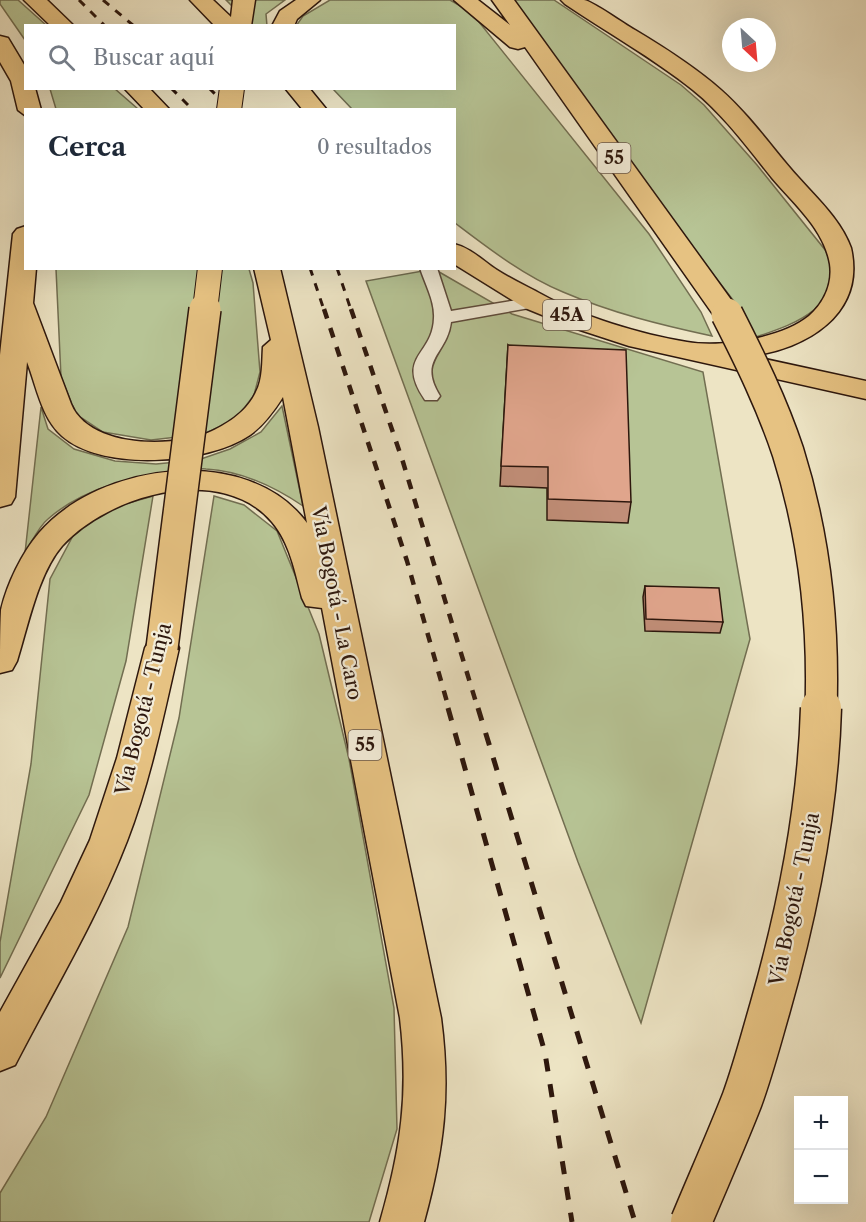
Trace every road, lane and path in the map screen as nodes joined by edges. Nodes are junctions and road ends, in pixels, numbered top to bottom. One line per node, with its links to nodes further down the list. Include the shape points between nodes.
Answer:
1 (35, 0): 8 (main road)
2 (201, 0): 9 (main road)
3 (243, 0): 10 (main road)
4 (309, 0): 11 (main road, via 288,16)
5 (465, 0): 13 (main road)
6 (503, 0): 13 (main road, Vía Bogotá - Tunja / 55)
7 (572, 0): 32 (main road, via 720,101 838,245 846,269 842,293 829,314 796,335 774,343)
8 (61, 24)
9 (226, 24)
10 (240, 24)
11 (284, 24)
12 (0, 43): 14 (main road)
13 (551, 70): 41 (main road, Vía Bogotá - Tunja / 55, bridge, via 727,314 760,380 784,443 809,536 820,627 821,727 811,839 785,962 742,1099)
14 (24, 88)
15 (24, 90): 19 (main road)
16 (137, 90): 20 (main road)
17 (232, 90): 21 (main road, bridge)
18 (298, 90): 22 (main road)
19 (29, 108)
20 (157, 108)
21 (230, 108)
22 (314, 108)
23 (456, 253): 28 (main road, 45A)
24 (24, 254): 29 (main road)
25 (210, 270): 39 (main road, Vía Bogotá - Tunja, bridge, via 162,648 133,767 99,864)
26 (268, 270): 30 (main road, Vía Bogotá - La Caro / 55)
27 (429, 270): 31 (lane)
28 (535, 302): 31 (lane); 32 (main road, 45A, via 639,340)
29 (19, 303): 30 (main road, via 56,410 72,430 98,444 136,451 179,451 216,442 247,423 270,396 276,376); 33 (main road)
30 (279, 311): 38 (main road, Vía Bogotá - La Caro / 55)
31 (443, 318): 35 (lane, via 422,369 421,378)
32 (692, 351): 34 (main road, 45A)
33 (7, 364): 36 (main road)
34 (866, 390)
35 (431, 396)
36 (0, 497)
37 (0, 661): 38 (main road, via 29,578 50,540 72,521 101,502 137,488 169,482 206,480 244,489 272,504 294,528)
38 (374, 793): 40 (main road, Vía Bogotá - La Caro / 55, via 425,1041 426,1095 417,1173)
39 (0, 1052)
40 (402, 1222)
41 (691, 1222)

